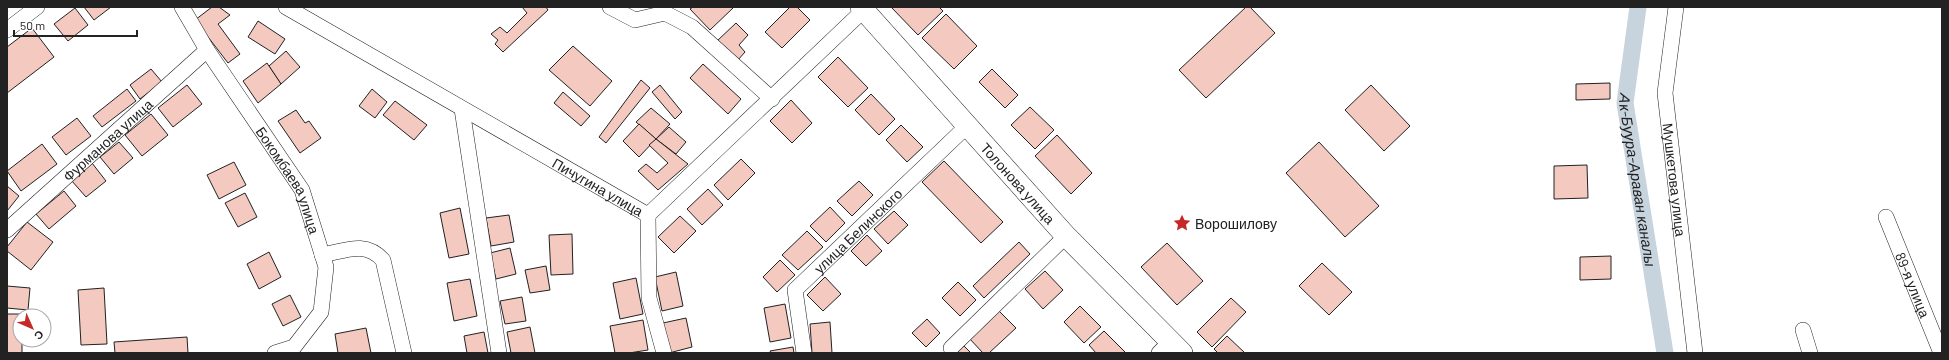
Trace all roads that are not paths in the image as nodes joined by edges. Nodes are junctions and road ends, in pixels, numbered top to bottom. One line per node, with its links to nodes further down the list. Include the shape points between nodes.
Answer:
1 (37, 7): 7 (street)
2 (182, 7): 8 (street, Бокомбаева улица)
3 (286, 7): 10 (street, Пичугина улица)
4 (610, 7): 9 (street, via 635,20 665,13 692,27)
5 (1676, 7): 25 (street, Мушкетова улица, via 1665,93)
6 (864, 8): 9 (street, Пичугина улица); 11 (main road, Толонова улица)
7 (7, 30)
8 (207, 50): 14 (street, Фурманова улица); 16 (street, Бокомбаева улица, via 302,190)
9 (772, 99): 12 (street, Пичугина улица)
10 (462, 109): 12 (street, Пичугина улица); 22 (street)
11 (967, 126): 15 (main road, Толонова улица); 24 (street, улица Белинского, via 795,290)
12 (648, 215): 23 (street, via 649,298)
13 (1886, 217): 27 (street, 89-я улица)
14 (7, 230)
15 (1066, 236): 18 (street); 19 (main road, Толонова улица)
16 (322, 255): 20 (street, Бокомбаева улица, via 326,267 321,312 294,346); 21 (street, via 363,247 376,252 383,260)
17 (1803, 330): 26 (street)
18 (951, 348)
19 (1170, 349)
20 (275, 353)
21 (404, 353)
22 (499, 353)
23 (664, 353)
24 (804, 353)
25 (1695, 353)
26 (1810, 353)
27 (1941, 353)

